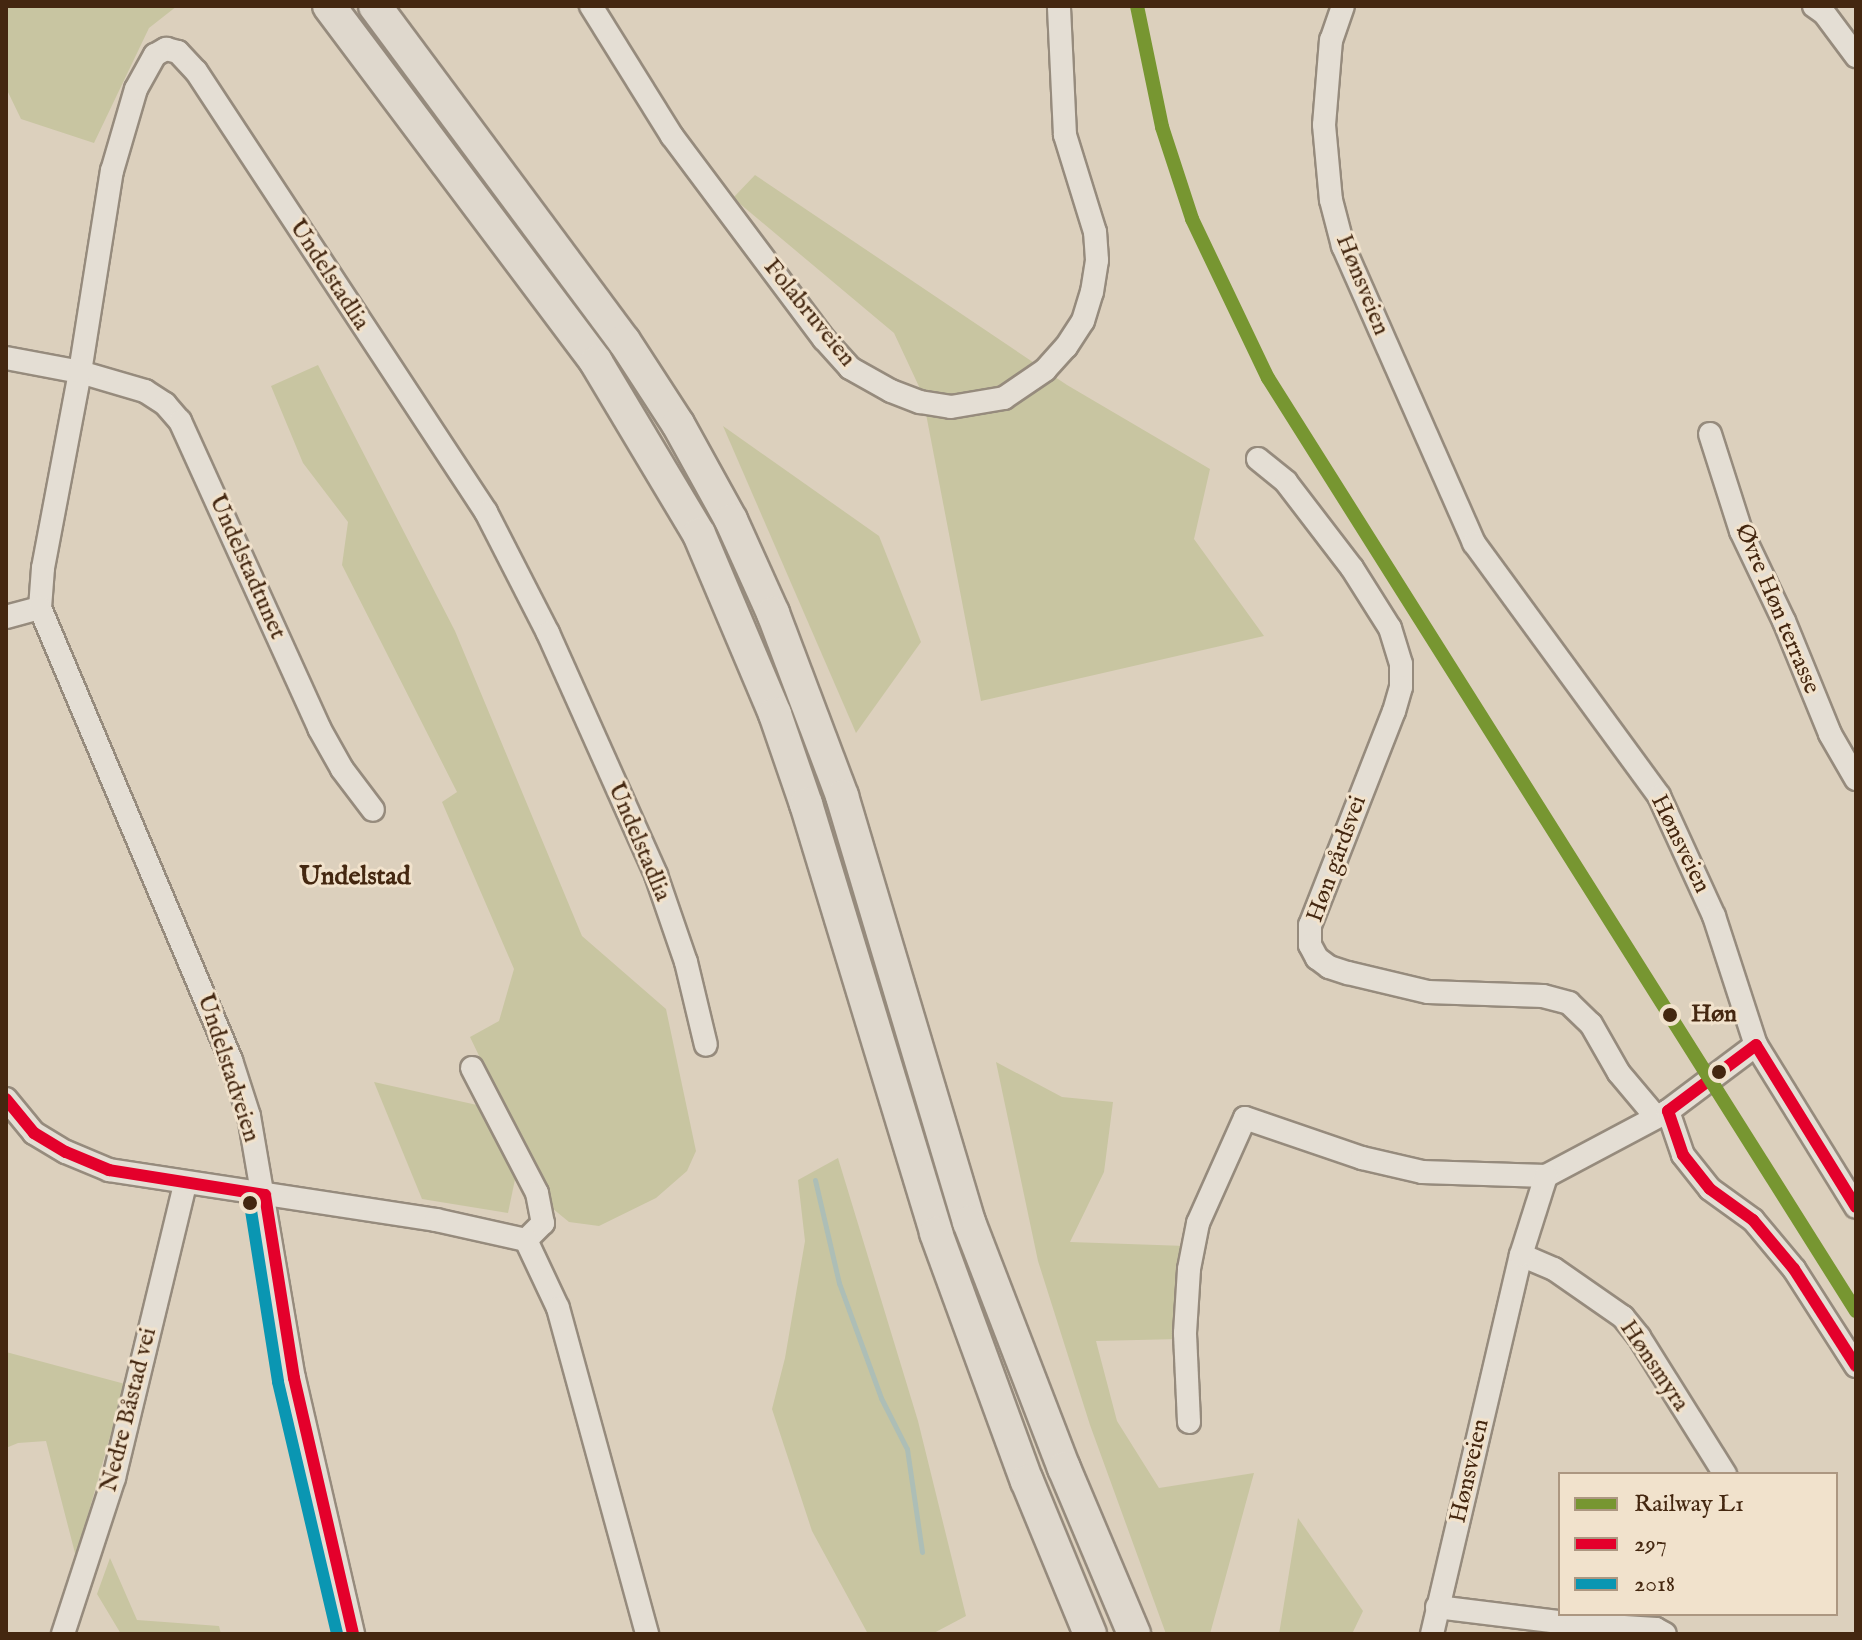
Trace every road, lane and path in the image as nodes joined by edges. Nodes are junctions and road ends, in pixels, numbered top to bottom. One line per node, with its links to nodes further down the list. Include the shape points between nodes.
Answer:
1 (329, 6): 34 (highway, via 596,362 699,534 775,714 936,1233)
2 (375, 6): 35 (highway, via 624,341 731,520 773,613 842,796 969,1222)
3 (591, 6): 4 (street, Folabruveien, via 672,136 832,349 850,368 891,391 951,407 1004,398 1045,370 1083,321 1092,292 1095,232 1065,135)
4 (1059, 6)
5 (1343, 6): 17 (street, Hønsveien, via 1331,40 1324,125 1331,200 1343,246 1474,543 1659,796 1714,916)
6 (1814, 6): 7 (street)
7 (1856, 56)
8 (6, 358): 9 (street)
9 (80, 372): 12 (street, Undelstadlia); 15 (street, Undelstadtunet, via 145,391 180,421 319,728); 16 (street, Undelstadlia, via 112,171 136,89 155,55 166,49 178,52 196,71 486,512 514,564 656,875 686,962)
10 (1710, 434): 14 (street, Øvre Høn terrasse, via 1741,531 1830,734)
11 (1258, 459): 20 (street, Høn gårdsvei, via 1286,482 1352,568 1390,628 1401,664 1394,711 1310,925 1310,945 1317,958 1348,973 1428,992 1543,996 1569,1003 1591,1024 1619,1073)
12 (40, 608): 13 (street); 23 (street, Undelstadveien, via 231,1060)
13 (6, 617)
14 (1856, 779)
15 (373, 810)
16 (706, 1045)
17 (1756, 1045): 20 (street); 24 (street)
18 (472, 1068): 25 (street, via 537,1193 543,1223)
19 (6, 1099): 22 (street, via 34,1133 66,1152 109,1170)
20 (1662, 1114): 21 (street); 27 (street, via 1683,1155 1710,1189 1753,1220 1784,1257)
21 (1546, 1176): 26 (street, Hønsveien); 28 (street, via 1422,1172 1362,1158 1245,1118 1195,1238 1185,1333)
22 (185, 1184): 23 (street); 31 (street, Nedre Båstad vei, via 114,1478)
23 (265, 1195): 25 (street, via 436,1220); 32 (street, Undelstadveien, via 294,1378)
24 (1856, 1207)
25 (526, 1240): 33 (street, via 558,1308)
26 (1521, 1255): 29 (street, Hønsmyra, via 1554,1269 1623,1317); 30 (street, Hønsveien)
27 (1856, 1366)
28 (1189, 1422)
29 (1724, 1472)
30 (1437, 1607): 36 (street, Hønsveien); 37 (street)
31 (63, 1634)
32 (353, 1634)
33 (647, 1634)
34 (1090, 1634)
35 (1134, 1634)
36 (1432, 1634)
37 (1665, 1634)

